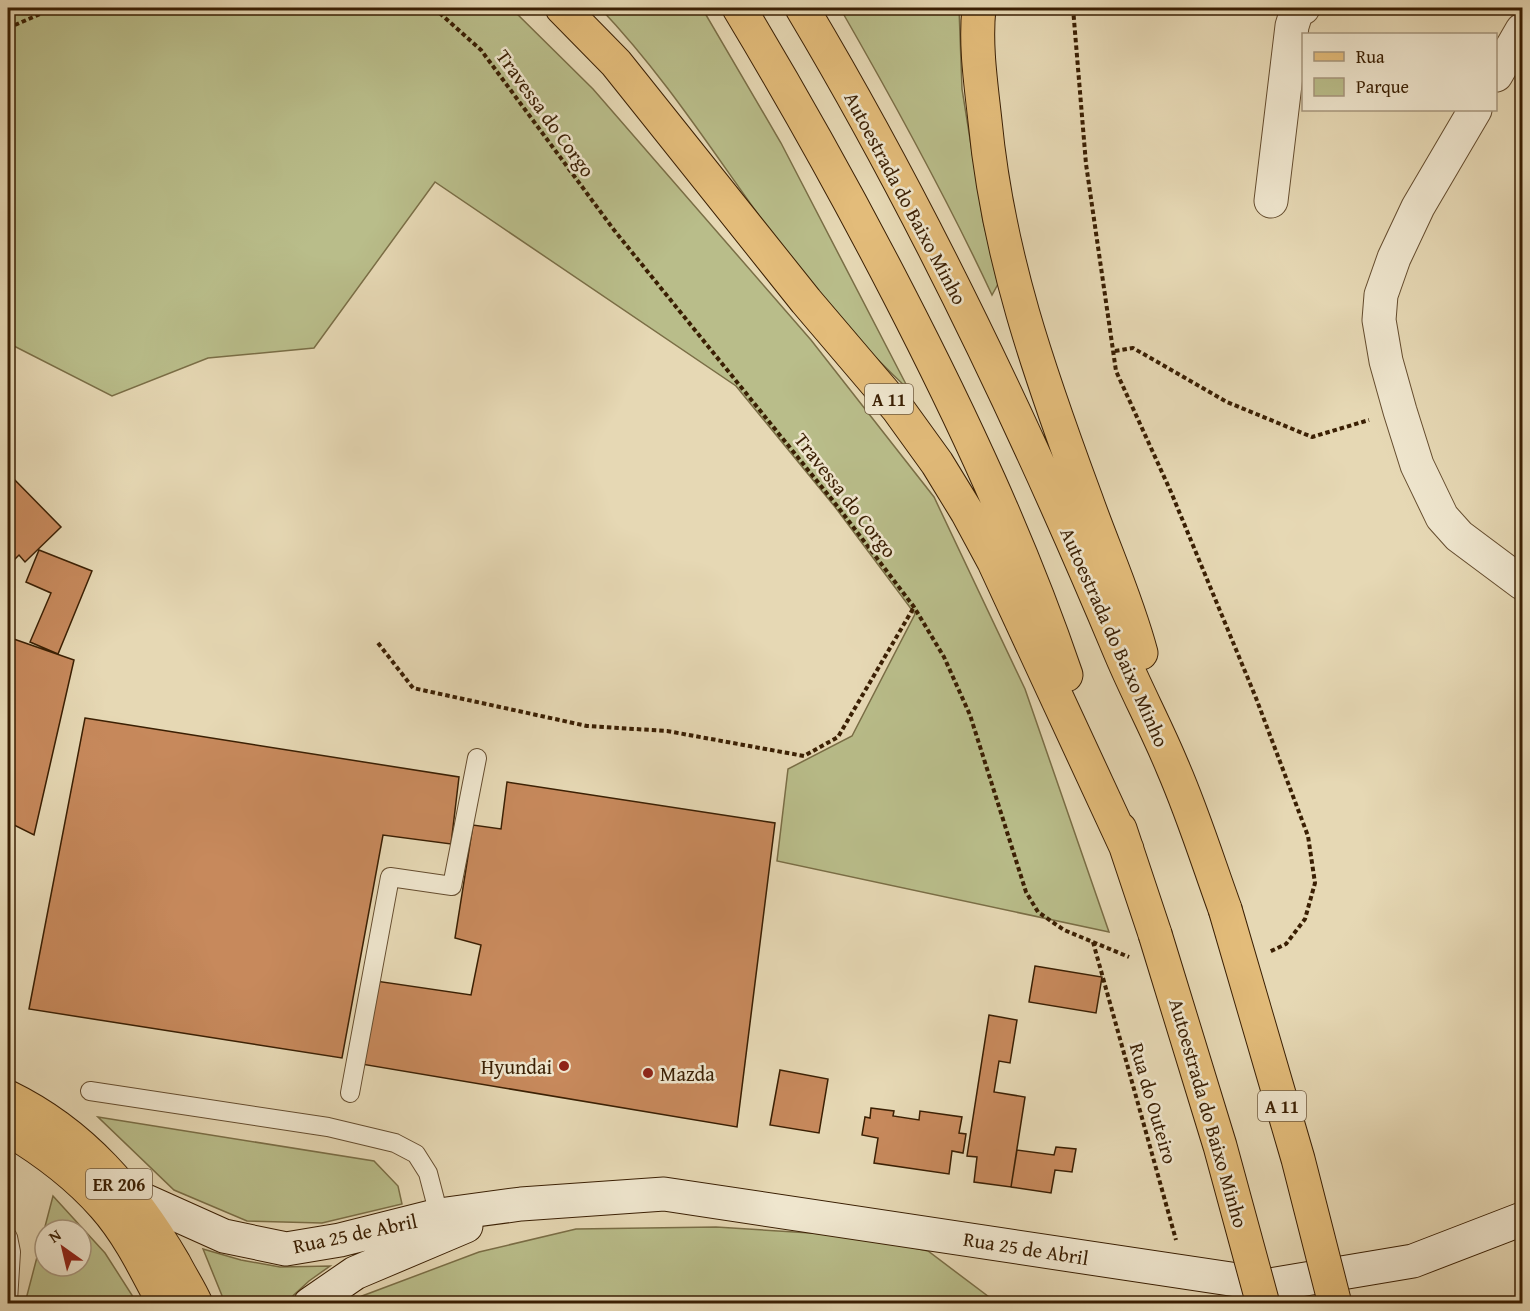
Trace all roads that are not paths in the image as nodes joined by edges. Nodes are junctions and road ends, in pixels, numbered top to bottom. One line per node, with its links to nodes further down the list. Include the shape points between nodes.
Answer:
1 (562, 8): 15 (main road, A 11, via 616,63 806,301 898,409 937,463 994,562)
2 (738, 8): 15 (main road, Autoestrada do Baixo Minho / A 11, via 848,197 970,439 1046,618)
3 (802, 8): 14 (main road, Autoestrada do Baixo Minho / A 11, via 919,218 983,344)
4 (979, 8): 14 (main road, via 986,133 1008,263 1053,409 1137,638)
5 (1303, 8): 11 (main road, via 1297,10 1292,26)
6 (1516, 8): 7 (main road)
7 (1522, 13)
8 (1522, 30): 9 (main road)
9 (1497, 73)
10 (1474, 111): 12 (main road, via 1418,207 1394,258 1378,320 1417,465 1442,516 1459,536)
11 (1271, 201)
12 (1522, 583)
13 (477, 758): 17 (lane, via 453,886 390,877)
14 (1173, 768): 30 (main road, Autoestrada do Baixo Minho / A 11, bridge, via 1224,909)
15 (1127, 849): 29 (main road, Autoestrada do Baixo Minho / A 11, bridge, via 1147,946 1220,1146)
16 (90, 1091): 22 (lane, via 328,1127 395,1143 416,1154 428,1173)
17 (350, 1093)
18 (8, 1097): 20 (main road, Rua 25 de Abril / ER 206, via 76,1139)
19 (8, 1129): 26 (main road, ER 206, via 56,1160 104,1206 137,1253)
20 (126, 1192): 22 (main road, Rua 25 de Abril, via 224,1236 286,1249); 27 (main road, Rua 25 de Abril / ER 206, via 160,1240)
21 (521, 1204): 22 (main road, Rua 25 de Abril); 23 (main road, Rua 25 de Abril, via 664,1194 1270,1285 1413,1261); 28 (main road, Rua 25 de Abril, via 355,1273)
22 (439, 1215)
23 (1522, 1219)
24 (8, 1237): 25 (lane)
25 (8, 1301)
26 (164, 1304)
27 (196, 1304)
28 (310, 1304)
29 (1263, 1304)
30 (1335, 1304)

